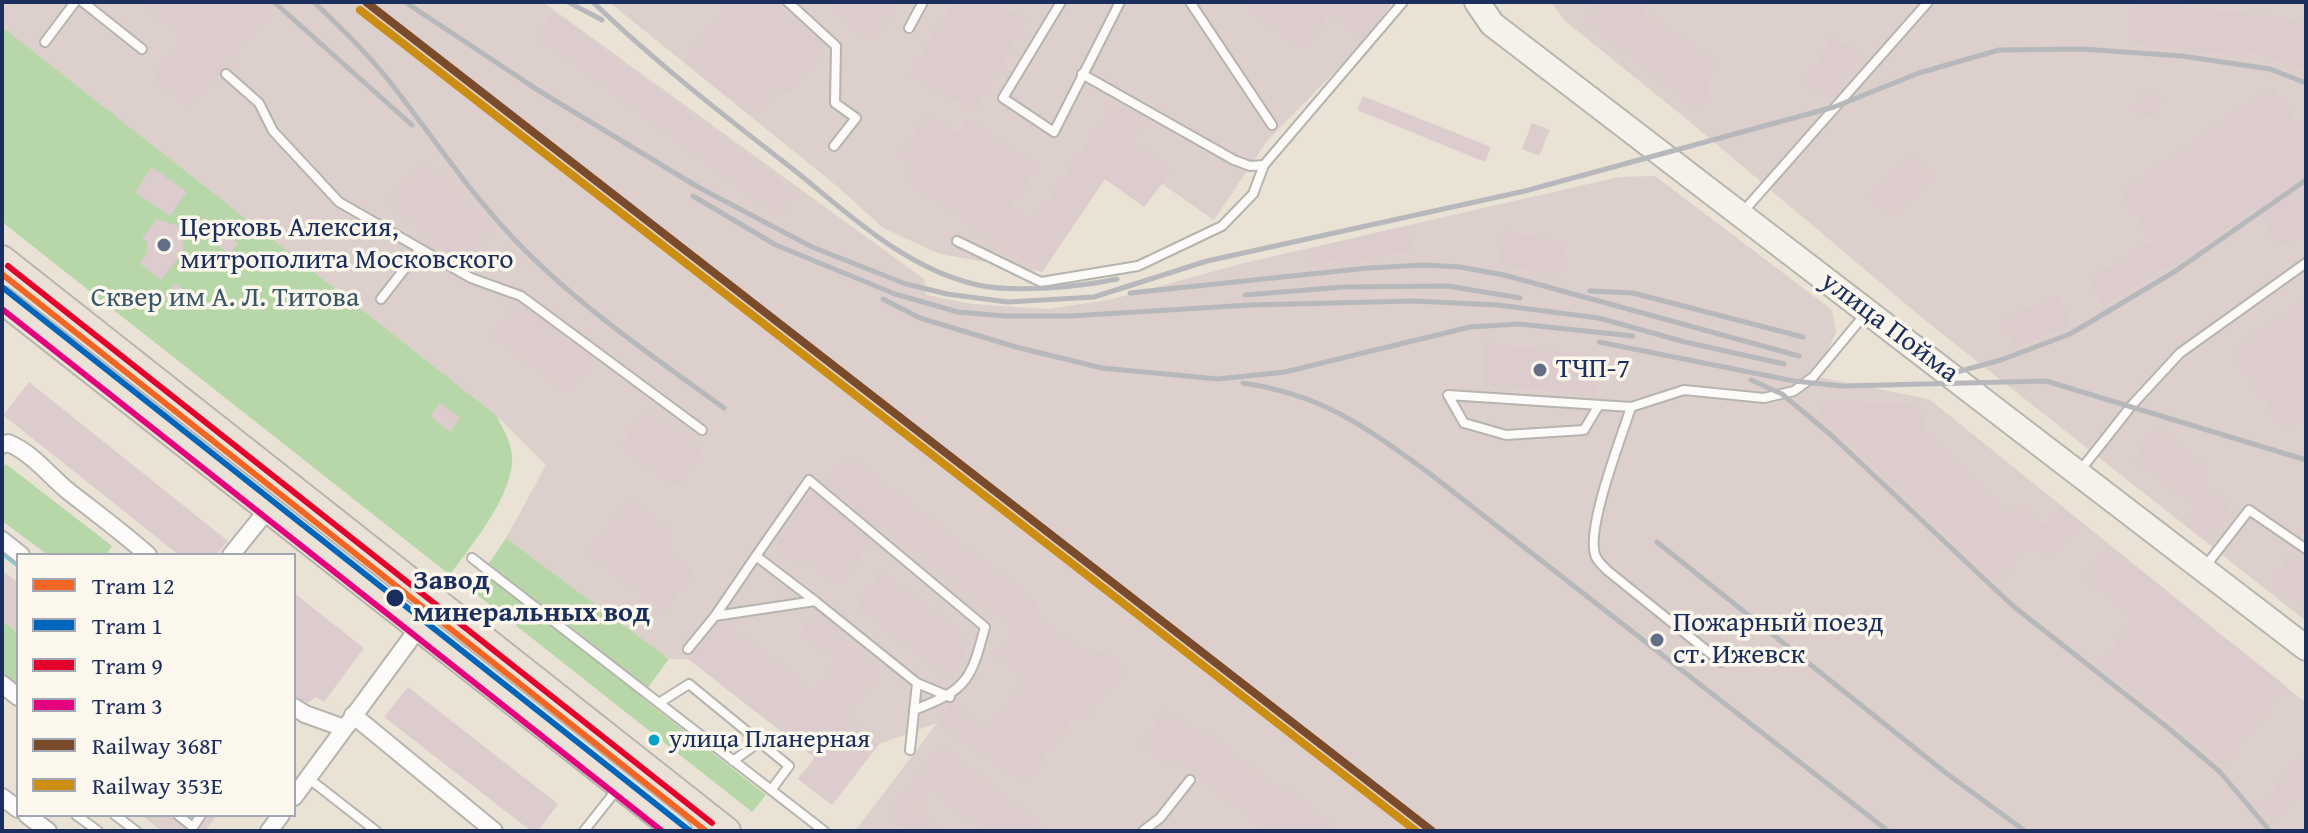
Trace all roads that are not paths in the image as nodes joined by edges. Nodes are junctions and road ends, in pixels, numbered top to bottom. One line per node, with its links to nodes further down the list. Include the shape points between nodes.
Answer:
1 (75, 2): 12 (lane)
2 (83, 2): 13 (lane)
3 (788, 2): 17 (lane, via 836,46 835,103 856,118)
4 (923, 2): 11 (lane)
5 (1061, 2): 15 (lane, via 1003,98 1054,132)
6 (1120, 2): 15 (lane)
7 (1190, 2): 16 (lane)
8 (1403, 2): 18 (lane)
9 (1477, 2): 19 (main road, улица Пойма, via 1492,24)
10 (1928, 2): 19 (lane)
11 (909, 28)
12 (45, 42)
13 (142, 49)
14 (226, 74): 21 (lane, via 259,103 273,131 339,202)
15 (1082, 74): 18 (lane, via 1234,160)
16 (1272, 125)
17 (834, 146)
18 (1264, 165): 20 (lane, via 1253,194 1222,226 1138,266 1041,282)
19 (1741, 215): 26 (main road, улица Пойма)
20 (957, 241)
21 (420, 249): 24 (lane); 29 (lane, via 471,278 521,296)
22 (2, 259): 42 (main road)
23 (2306, 263): 31 (lane, via 2180,353)
24 (381, 299)
25 (2, 300): 32 (main road)
26 (1866, 312): 28 (lane, via 1813,377 1794,391 1764,398 1684,390); 31 (main road, улица Пойма)
27 (1599, 405): 27 (lane, via 1569,403 1448,395 1464,423 1506,435 1584,430); 28 (lane)
28 (1631, 407): 47 (lane, via 1600,504 1593,542 1596,557)
29 (702, 430)
30 (2, 445): 36 (street, via 20,447)
31 (2078, 473): 40 (main road, улица Пойма)
32 (269, 508): 37 (street); 44 (main road)
33 (2, 540): 35 (street)
34 (2306, 549): 40 (lane, via 2249,510)
35 (18, 553)
36 (146, 553)
37 (233, 553)
38 (756, 556): 41 (lane); 43 (lane); 49 (lane, via 809,480 985,627 974,669)
39 (472, 558): 50 (lane)
40 (2203, 569): 45 (main road, улица Пойма)
41 (815, 601): 43 (lane); 48 (lane)
42 (438, 604): 44 (main road); 74 (main road)
43 (715, 616): 46 (lane)
44 (420, 626): 53 (street); 59 (main road)
45 (2306, 648)
46 (688, 649)
47 (1721, 662)
48 (917, 683): 49 (lane); 52 (lane)
49 (950, 697): 52 (lane)
50 (659, 703): 54 (lane, via 689,684); 56 (lane)
51 (296, 708): 53 (street)
52 (914, 710): 55 (lane)
53 (349, 722): 57 (street); 71 (street)
54 (759, 742): 56 (lane); 60 (lane, via 789,766)
55 (910, 750)
56 (733, 761): 60 (lane)
57 (308, 778): 61 (street); 70 (lane)
58 (1190, 780): 76 (lane)
59 (620, 785): 72 (lane); 73 (main road)
60 (771, 790): 75 (lane)
61 (296, 794)
62 (30, 817): 67 (street)
63 (79, 817): 68 (lane)
64 (118, 817): 69 (lane)
65 (180, 817): 66 (lane, via 193,827)
66 (200, 817)
67 (48, 831)
68 (98, 831)
69 (136, 831)
70 (376, 831)
71 (494, 831)
72 (584, 831)
73 (678, 831)
74 (727, 831)
75 (824, 831)
76 (1143, 831)

